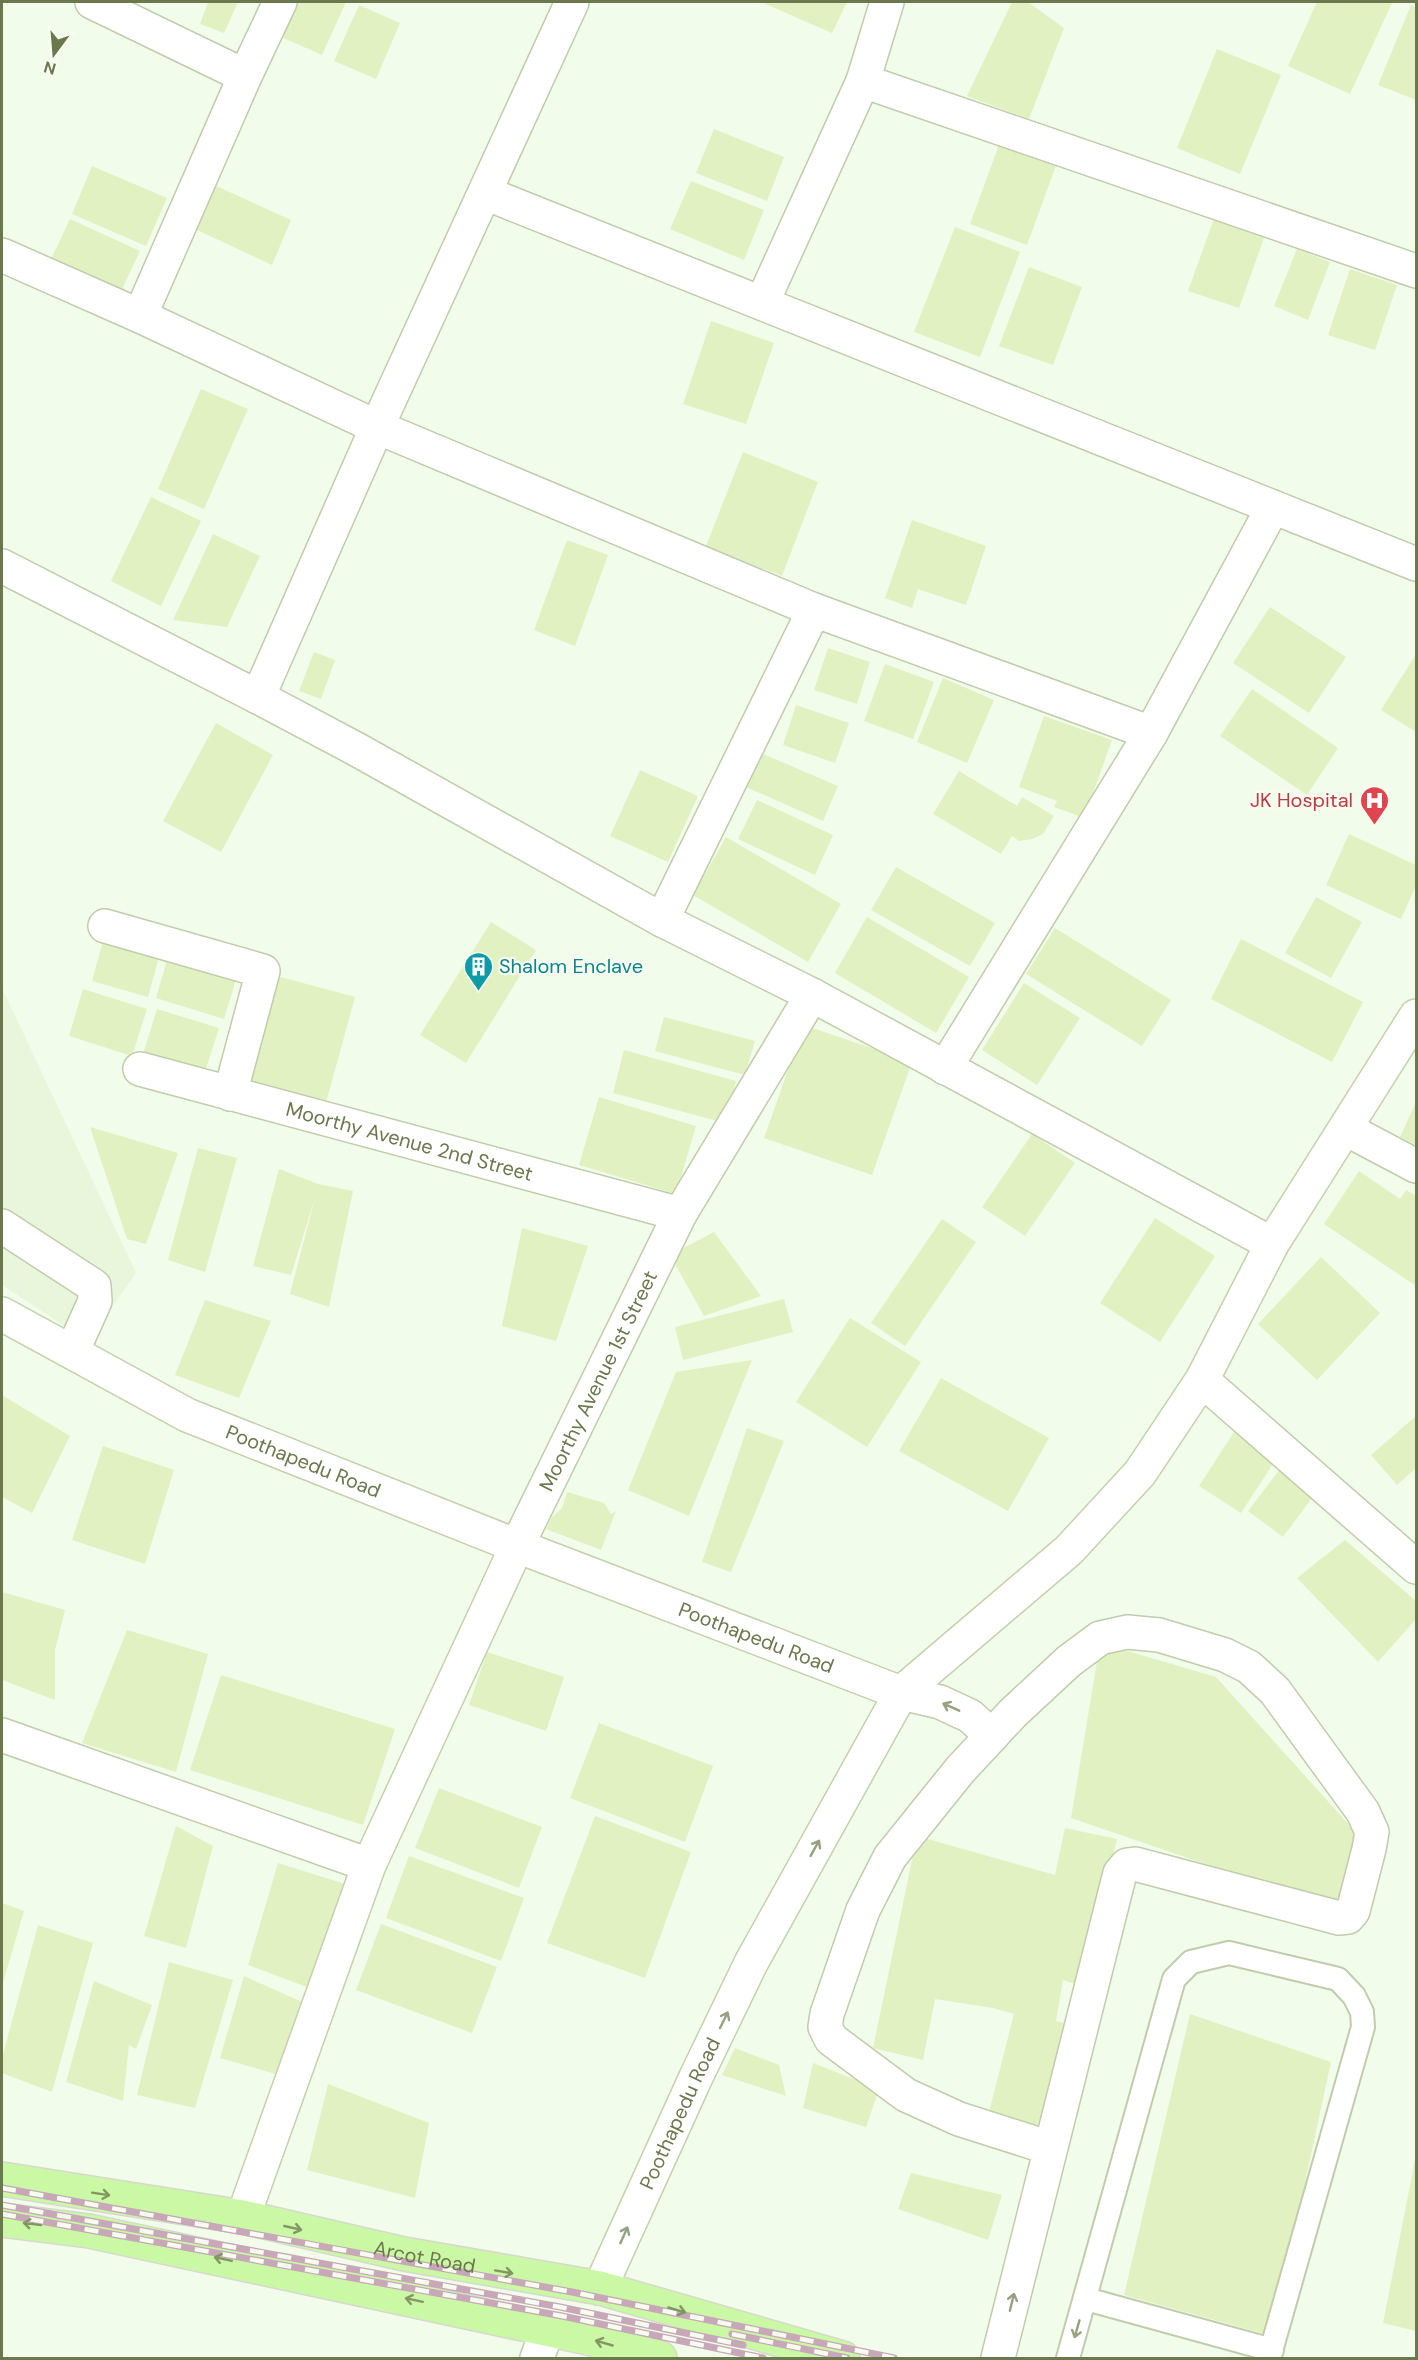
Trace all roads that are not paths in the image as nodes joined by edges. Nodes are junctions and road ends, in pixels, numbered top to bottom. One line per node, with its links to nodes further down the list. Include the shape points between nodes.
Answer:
1 (92, 2): 5 (street)
2 (280, 2): 5 (street)
3 (572, 2): 7 (street)
4 (887, 2): 6 (street)
5 (245, 76): 11 (street)
6 (863, 81): 9 (street); 10 (street)
7 (484, 192): 10 (street); 12 (street)
8 (2, 255): 11 (street)
9 (1416, 271)
10 (762, 303): 13 (street)
11 (140, 316): 12 (street)
12 (377, 427): 16 (street); 17 (street)
13 (1273, 507): 14 (street); 18 (street)
14 (1416, 564)
15 (2, 566): 17 (street)
16 (814, 610): 18 (street); 19 (street)
17 (258, 696): 19 (street)
18 (1151, 732): 23 (street)
19 (662, 920): 21 (street)
20 (105, 926): 25 (street, via 263,971)
21 (812, 995): 23 (street); 28 (street, Moorthy Avenue 1st Street)
22 (1416, 1016): 26 (street)
23 (945, 1068): 30 (street)
24 (140, 1069): 25 (street, Moorthy Avenue 2nd Street)
25 (230, 1094): 28 (street, Moorthy Avenue 2nd Street)
26 (1346, 1130): 27 (street); 30 (street)
27 (1416, 1166)
28 (680, 1214): 34 (street, Moorthy Avenue 1st Street)
29 (2, 1226): 32 (street, via 94,1286 95,1301)
30 (1272, 1244): 33 (street)
31 (2, 1314): 32 (street, Poothapedu Road)
32 (72, 1352): 34 (street, Poothapedu Road, via 188,1415)
33 (1202, 1380): 35 (street); 36 (street, via 1140,1473 1069,1550)
34 (518, 1546): 36 (street, Poothapedu Road); 39 (street, Moorthy Avenue 1st Street)
35 (1416, 1567)
36 (901, 1693): 38 (street, one-way to 36, via 970,1716 940,1702); 44 (street, Poothapedu Road, one-way to 36, via 751,1963)
37 (2, 1735): 39 (street)
38 (992, 1736): 40 (street, via 890,1857 863,1910 825,2027 831,2039 906,2094 959,2119); 40 (street, via 1069,1661 1100,1638 1127,1632 1159,1635 1225,1655 1249,1667 1275,1691 1364,1812 1372,1832 1353,1911 1348,1917 1339,1918 1127,1865 1116,1880)
39 (369, 1865): 42 (street, Moorthy Avenue 1st Street)
40 (1050, 2148): 50 (street, one-way to 40)
41 (2, 2179): 42 (main road, Arcot Road, one-way to 42)
42 (243, 2217): 44 (main road, Arcot Road, one-way to 44, via 404,2254)
43 (2, 2220): 46 (main road, one-way to 43, via 89,2231)
44 (600, 2288): 49 (main road, Arcot Road, one-way to 49)
45 (1086, 2299): 47 (lane); 47 (lane, via 1174,1979 1191,1962 1229,1953 1338,1978 1354,1996 1362,2012 1363,2027); 51 (lane, one-way to 51)
46 (543, 2344): 48 (main road, one-way to 46)
47 (1270, 2354)
48 (660, 2358)
49 (843, 2358)
50 (998, 2358)
51 (1068, 2358)

